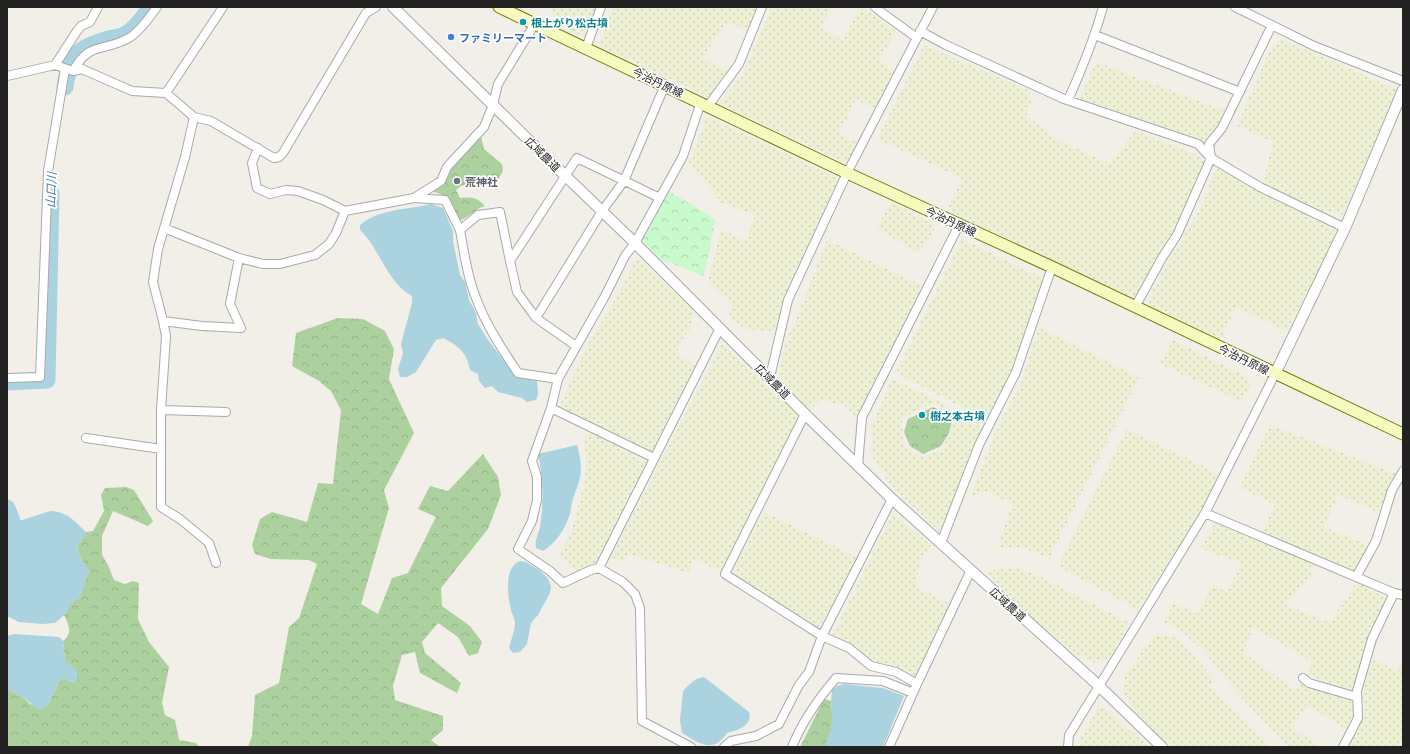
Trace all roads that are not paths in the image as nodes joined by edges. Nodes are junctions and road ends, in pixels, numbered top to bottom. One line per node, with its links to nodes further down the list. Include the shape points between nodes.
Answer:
1 (98, 7): 18 (street, via 90,22 77,30)
2 (157, 7): 19 (street, via 128,39 97,48 86,54)
3 (223, 7): 25 (street)
4 (376, 7): 30 (street, via 366,14 284,154 274,158)
5 (393, 7): 28 (street, 広域農道)
6 (499, 7): 13 (main road, 今治丹原線)
7 (601, 7): 17 (street)
8 (762, 7): 27 (street, via 739,64)
9 (875, 7): 15 (street)
10 (933, 7): 15 (street)
11 (1103, 7): 16 (street)
12 (1235, 7): 14 (street)
13 (534, 24): 17 (main road, 今治丹原線); 28 (street, via 498,84)
14 (1272, 25): 21 (street, via 1314,46); 24 (street)
15 (918, 35): 26 (street); 32 (street)
16 (1095, 35): 24 (street); 26 (street)
17 (586, 48): 22 (main road, 今治丹原線)
18 (55, 65): 19 (street); 20 (street)
19 (69, 70): 25 (street, via 82,69 132,91); 54 (street, via 48,171 40,377)
20 (7, 76)
21 (1403, 81)
22 (665, 85): 27 (main road, 今治丹原線); 34 (street)
23 (1403, 90): 41 (street)
24 (1240, 92): 31 (street, via 1222,128 1209,144)
25 (166, 93): 29 (street)
26 (1068, 100): 31 (street, via 1198,144)
27 (704, 104): 32 (main road, 今治丹原線); 36 (street, via 683,156)
28 (493, 105): 33 (street, 広域農道); 35 (street, via 484,127 447,167 441,181)
29 (194, 117): 30 (street, via 211,121); 40 (street)
30 (258, 148): 37 (street, via 252,163 257,188 270,194 286,190 298,191)
31 (1211, 158): 41 (street, via 1260,187); 47 (street, via 1177,235)
32 (847, 173): 39 (main road, 今治丹原線); 53 (street, via 788,300)
33 (565, 176): 34 (street, via 577,158); 38 (street, 広域農道); 45 (street)
34 (624, 181): 36 (street); 38 (street)
35 (414, 198): 37 (street); 42 (street, via 445,200)
36 (660, 198): 43 (street)
37 (345, 211): 44 (street, via 329,244 315,255 274,264)
38 (602, 211): 43 (street, 広域農道); 48 (street)
39 (959, 224): 46 (main road, 今治丹原線); 64 (street, via 862,417)
40 (164, 228): 44 (street); 49 (street, via 153,282)
41 (1345, 228): 52 (street)
42 (460, 230): 45 (street, via 478,215 500,212); 55 (street, via 475,298 493,335 518,373)
43 (635, 243): 50 (street, 広域農道); 51 (street, via 625,256)
44 (239, 258): 49 (street, via 230,304 241,328)
45 (510, 261): 48 (street, via 517,292)
46 (1052, 268): 47 (main road, 今治丹原線); 68 (street, via 1016,372 979,445)
47 (1135, 307): 52 (main road, 今治丹原線)
48 (536, 318): 51 (street)
49 (164, 321): 57 (street, via 166,336)
50 (720, 328): 53 (street, 広域農道); 63 (street)
51 (576, 346): 55 (street)
52 (1275, 374): 60 (main road, 今治丹原線); 67 (street)
53 (770, 377): 59 (street, 広域農道)
54 (7, 378)
55 (558, 379): 56 (street)
56 (551, 408): 63 (street); 70 (street, via 532,461 537,477 537,500 532,521 518,549 563,583)
57 (161, 410): 58 (street); 62 (street)
58 (226, 412)
59 (805, 414): 64 (street, 広域農道); 75 (street, via 725,574)
60 (1403, 434)
61 (86, 438): 62 (street)
62 (161, 449): 69 (street, via 161,507 209,543)
63 (654, 458): 70 (street)
64 (858, 465): 66 (street, 広域農道)
65 (1403, 471): 72 (street, via 1392,490 1376,542)
66 (892, 499): 68 (street, 広域農道); 75 (street)
67 (1205, 513): 72 (street); 78 (street)
68 (941, 543): 71 (street, 広域農道)
69 (216, 563)
70 (599, 568): 82 (street, via 627,586 635,594 640,608 642,722)
71 (971, 570): 77 (street); 78 (street, 広域農道)
72 (1356, 577): 73 (street)
73 (1394, 593): 74 (street); 80 (street, via 1372,639)
74 (1403, 595)
75 (822, 636): 77 (street, via 849,648 871,666 896,672); 83 (street, via 809,672 799,685 779,724 756,736 730,741)
76 (1302, 678): 80 (street, via 1309,683)
77 (917, 684): 79 (street)
78 (1098, 685): 86 (street, via 1069,735); 87 (street, 広域農道)
79 (914, 693): 84 (street, via 883,681 836,678 821,696); 85 (street)
80 (1357, 697): 81 (street, via 1358,718)
81 (1345, 746)
82 (692, 747)
83 (724, 747)
84 (792, 747)
85 (889, 747)
86 (1068, 747)
87 (1162, 747)

